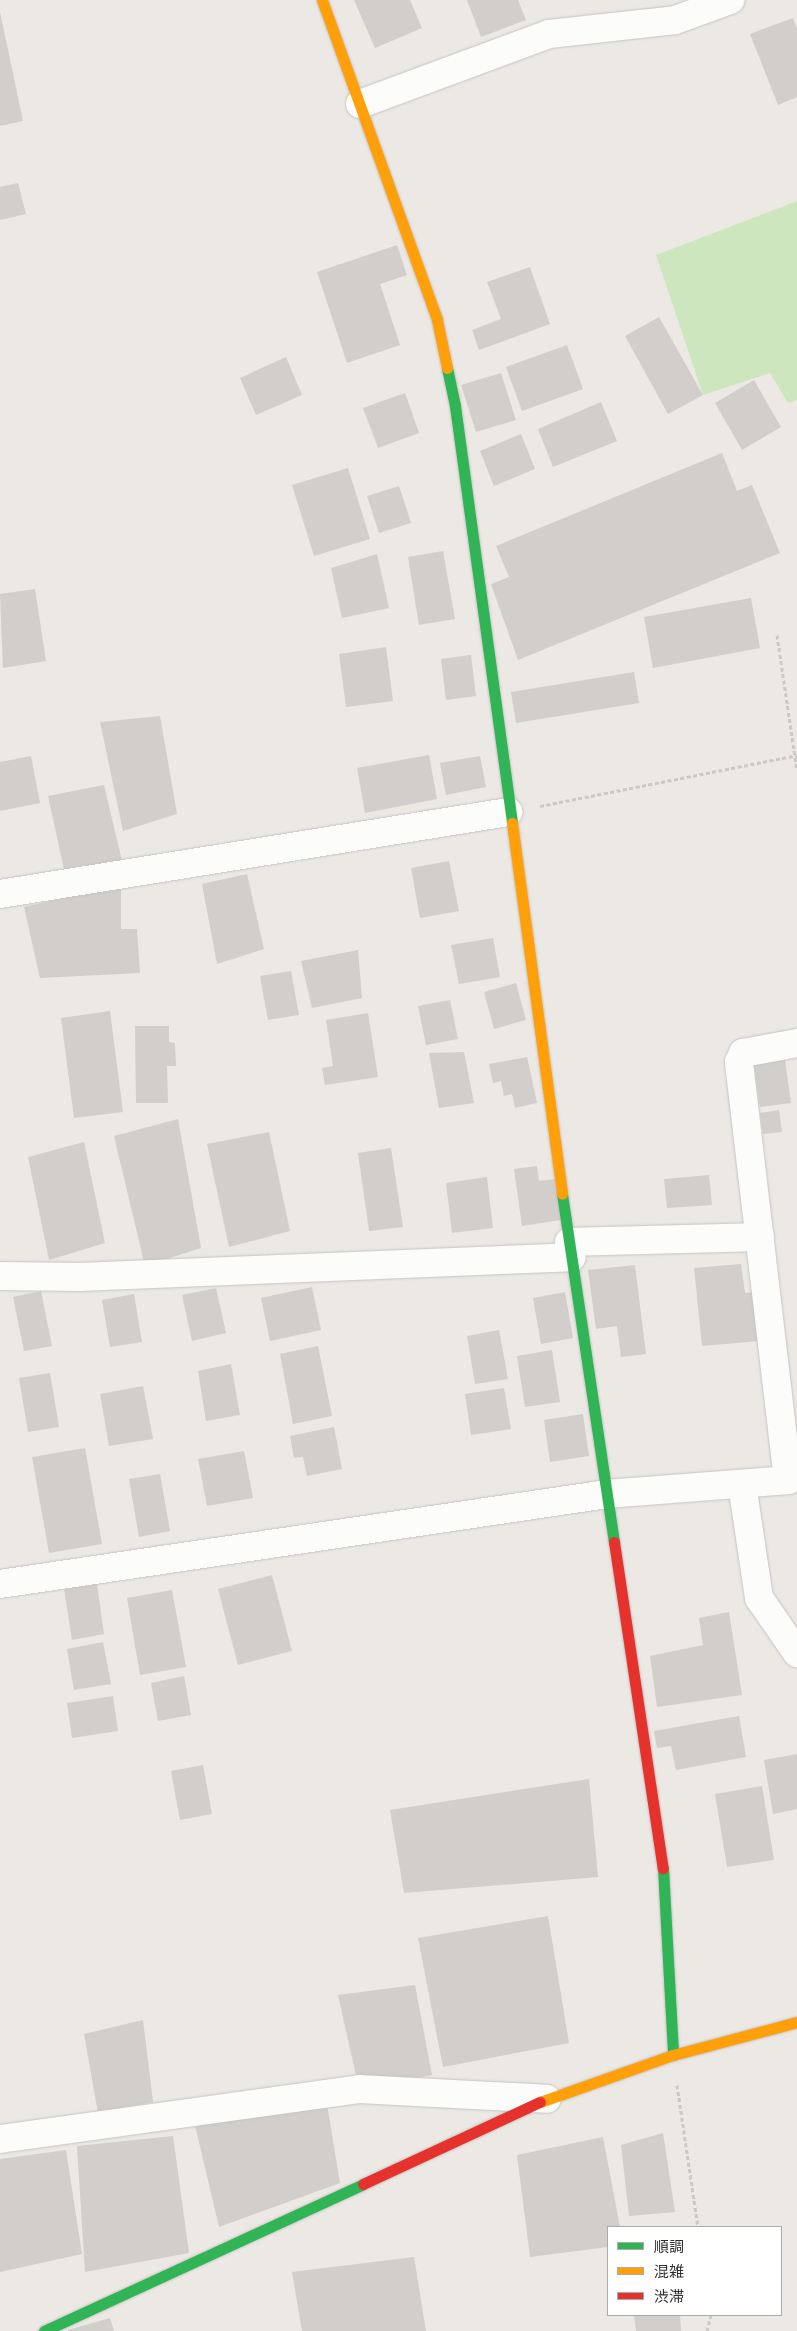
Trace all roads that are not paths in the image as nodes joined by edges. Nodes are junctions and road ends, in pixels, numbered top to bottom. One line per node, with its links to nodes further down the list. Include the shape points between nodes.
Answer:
1 (322, 0): 3 (street)
2 (730, 0): 3 (street, via 675,20 549,34)
3 (360, 104): 4 (street, via 437,320 455,406)
4 (508, 812): 5 (street); 8 (street)
5 (0, 894)
6 (797, 1043): 7 (street, via 743,1053 739,1062)
7 (760, 1237): 8 (street); 10 (street, via 788,1480)
8 (570, 1250): 9 (street, via 79,1277); 11 (street)
9 (0, 1276)
10 (742, 1484): 11 (street); 13 (street, via 759,1598)
11 (607, 1494): 12 (street); 15 (street, via 663,1866)
12 (0, 1584)
13 (797, 1654)
14 (797, 2022): 15 (street)
15 (673, 2054): 16 (street)
16 (547, 2099): 17 (street, via 359,2089); 18 (street)
17 (0, 2139)
18 (44, 2331)

